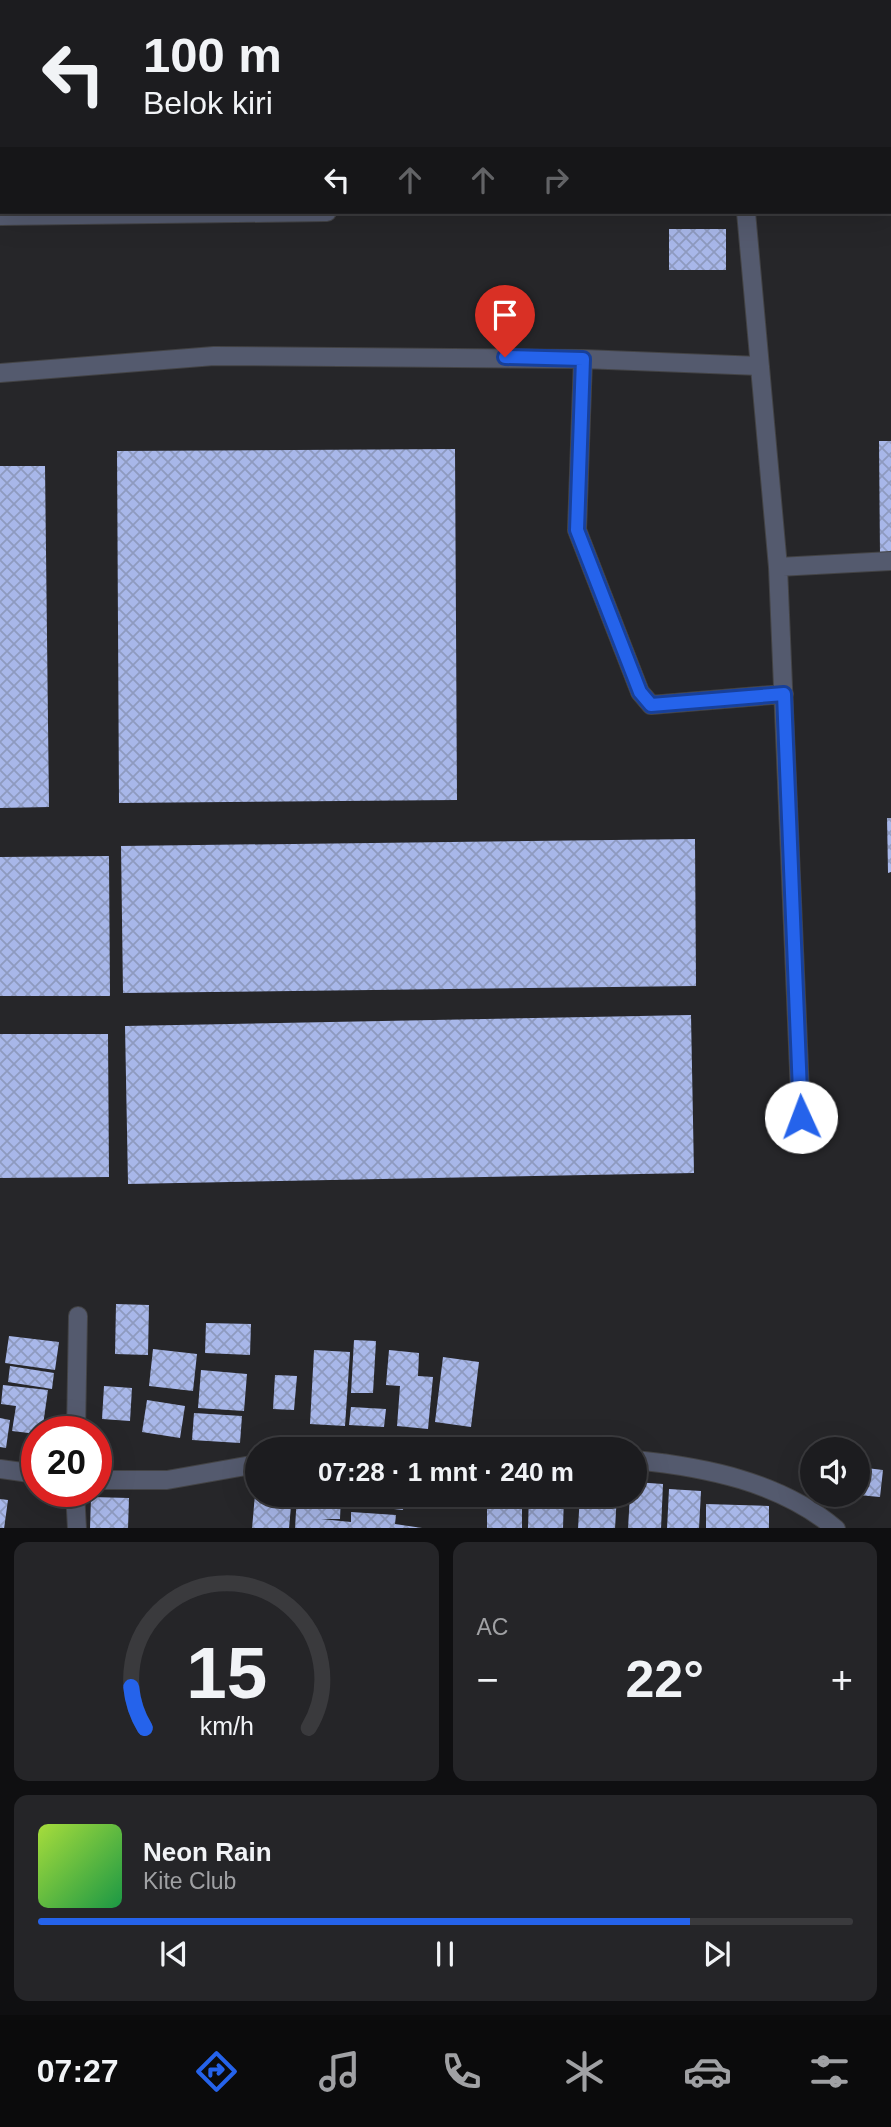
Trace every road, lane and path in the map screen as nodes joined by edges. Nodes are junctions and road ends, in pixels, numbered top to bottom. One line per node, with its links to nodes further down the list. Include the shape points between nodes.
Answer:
1 (164, 214): 3 (street)
2 (746, 214): 5 (street)
3 (0, 216)
4 (583, 359): 5 (street); 6 (street, via 214,356); 9 (street, via 577,530 640,692 651,705)
5 (761, 366): 8 (street)
6 (0, 373)
7 (891, 561): 8 (street)
8 (778, 567): 9 (street)
9 (784, 694): 10 (street)
10 (801, 1117)
11 (78, 1316): 12 (street)
12 (76, 1416)
13 (647, 1462): 20 (street, via 777,1491)
14 (245, 1466): 17 (street, via 167,1480)
15 (0, 1469): 16 (street)
16 (21, 1472)
17 (112, 1480)
18 (76, 1507): 19 (street)
19 (77, 1528)
20 (836, 1528)

